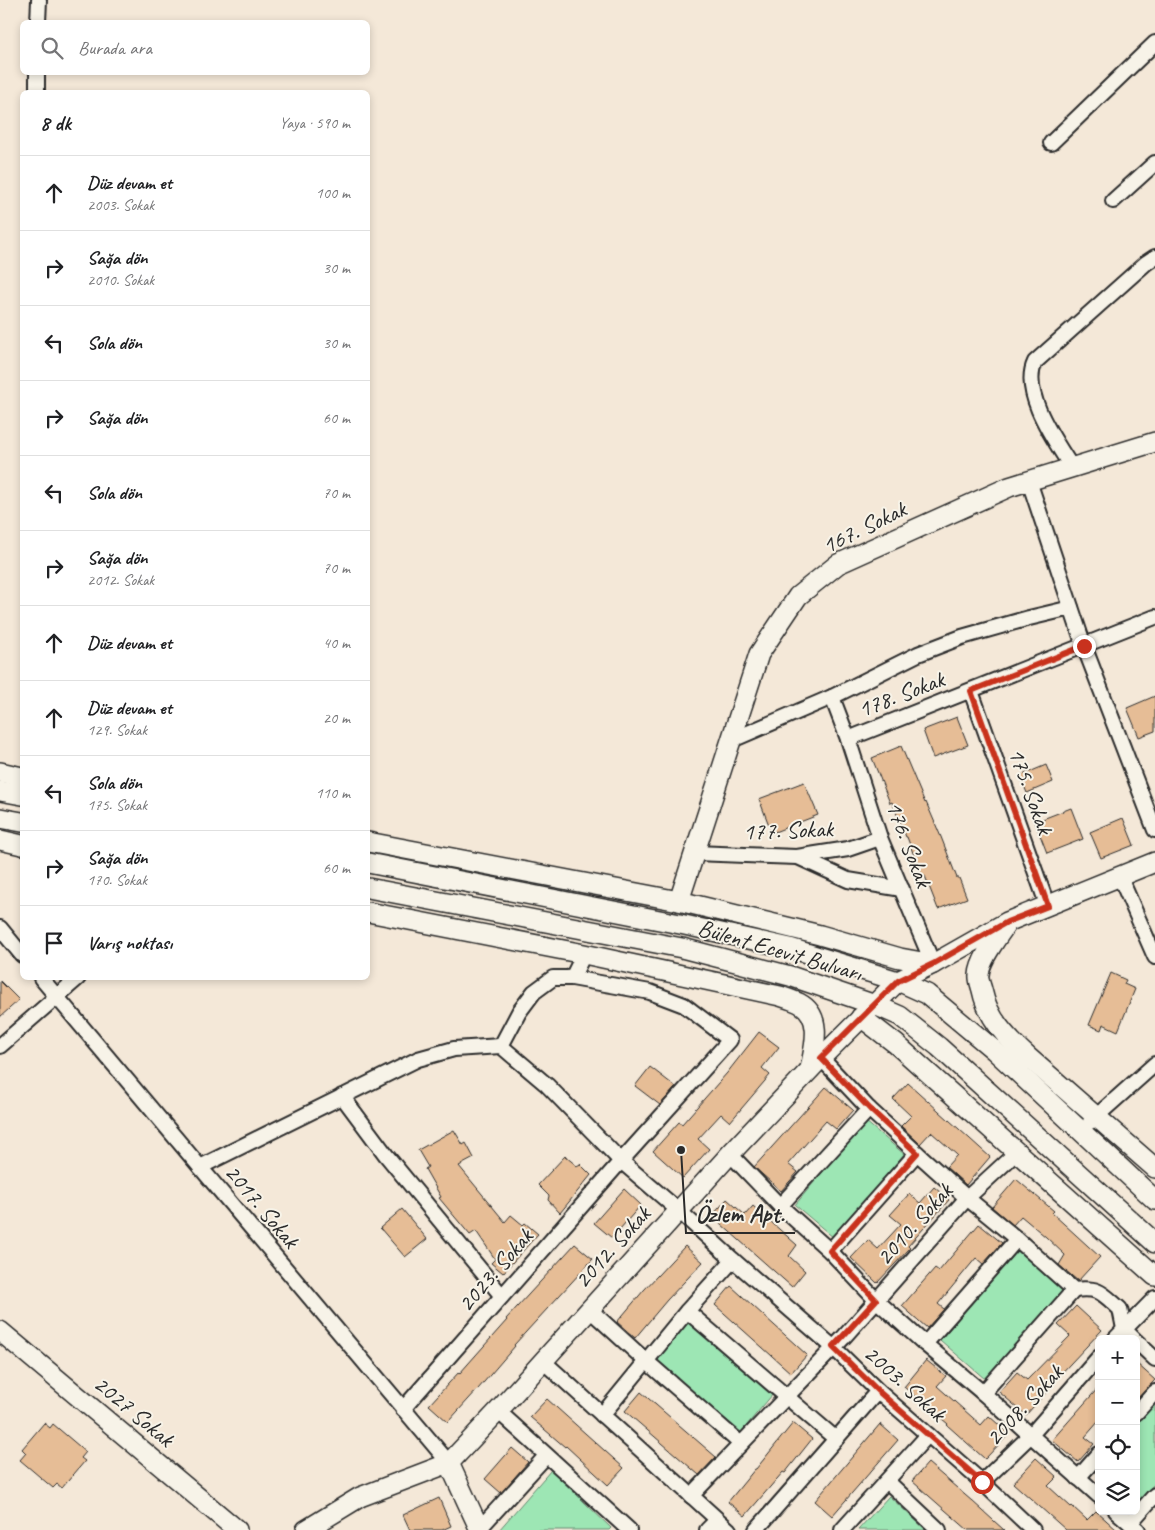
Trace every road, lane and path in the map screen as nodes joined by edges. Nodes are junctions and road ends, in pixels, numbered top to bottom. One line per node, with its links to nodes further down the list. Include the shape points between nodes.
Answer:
1 (39, 0): 2 (street)
2 (38, 20)
3 (1155, 43): 6 (street)
4 (38, 75): 5 (street)
5 (37, 90)
6 (1050, 143)
7 (1155, 163): 8 (street)
8 (1113, 201)
9 (1155, 257): 11 (street, via 1035,362 1031,371 1033,391 1043,421)
10 (1155, 442): 11 (street, 167. Sokak)
11 (1072, 468): 12 (street, 167. Sokak)
12 (1029, 481): 13 (street); 19 (street, 167. Sokak, via 838,564 798,596 759,654)
13 (1071, 608): 15 (street); 17 (street, via 953,640)
14 (1155, 617): 15 (street, 178. Sokak)
15 (1084, 646): 16 (street, 178. Sokak); 26 (street)
16 (971, 691): 18 (street, 178. Sokak); 39 (street, 175. Sokak)
17 (832, 697): 18 (street, 176. Sokak); 19 (street)
18 (848, 739): 27 (street, 176. Sokak)
19 (732, 740): 31 (street, 167. Sokak)
20 (0, 772): 21 (street)
21 (20, 777)
22 (0, 791): 23 (street)
23 (20, 796)
24 (0, 818): 25 (street)
25 (20, 822)
26 (1155, 830)
27 (880, 838): 32 (street, 177. Sokak, via 848,849); 37 (street, 176. Sokak)
28 (0, 840): 30 (street)
29 (370, 842): 38 (street)
30 (20, 845)
31 (695, 853): 32 (street, 177. Sokak); 38 (street, 167. Sokak)
32 (797, 857): 37 (street, via 848,880)
33 (1155, 862): 35 (street, 2012. Sokak)
34 (370, 863): 50 (street, Bülent Ecevit Bulvarı, via 790,948)
35 (1120, 877): 39 (street, 2012. Sokak); 45 (street)
36 (370, 888): 52 (street, Bülent Ecevit Bulvarı, via 682,948 790,976)
37 (902, 889): 46 (street, 176. Sokak)
38 (679, 901): 46 (street)
39 (1048, 906): 41 (street, 2012. Sokak)
40 (370, 912): 44 (street)
41 (1007, 922): 46 (street, 2012. Sokak); 54 (street, via 978,975 985,1003 998,1027)
42 (0, 928): 43 (street)
43 (20, 953)
44 (584, 954): 47 (street); 57 (street, via 780,996 801,1004 810,1013 816,1027)
45 (1155, 957)
46 (933, 964): 50 (street, 2012. Sokak)
47 (572, 978): 56 (street, via 554,978 534,992); 66 (street, 2023. Sokak, via 650,992 684,1005 730,1040)
48 (43, 980): 51 (street, 2017. Sokak)
49 (76, 980): 51 (street)
50 (898, 981): 52 (street, 2012. Sokak); 54 (street, Bülent Ecevit Bulvarı, via 927,994)
51 (57, 997): 55 (street); 67 (street, 2017. Sokak)
52 (875, 1004): 53 (street, 2012. Sokak); 74 (street, Bülent Ecevit Bulvarı, via 900,1016 939,1047)
53 (861, 1017): 57 (street, 2012. Sokak); 63 (street)
54 (1001, 1044): 61 (street); 62 (street, Bülent Ecevit Bulvarı)
55 (0, 1046)
56 (501, 1046): 59 (street, via 454,1049 418,1058); 66 (street, 2003. Sokak, via 547,1084)
57 (815, 1064): 60 (street); 65 (street, 2012. Sokak)
58 (1155, 1064): 61 (street)
59 (342, 1096): 67 (street); 79 (street)
60 (870, 1109): 64 (street); 71 (street)
61 (1096, 1118): 62 (street); 68 (street)
62 (1080, 1131): 70 (street, Bülent Ecevit Bulvarı)
63 (1018, 1151): 69 (street, 2010. Sokak); 77 (street)
64 (917, 1153): 69 (street); 75 (street)
65 (730, 1154): 71 (street); 72 (street, 2012. Sokak)
66 (621, 1161): 72 (street, 2003. Sokak); 79 (street, 2023. Sokak)
67 (200, 1167): 97 (street, 2017. Sokak)
68 (1155, 1168)
69 (967, 1198): 73 (street); 81 (street, 2010. Sokak)
70 (1155, 1200)
71 (780, 1206): 75 (street)
72 (678, 1210): 76 (street, 2003. Sokak); 82 (street, 2012. Sokak)
73 (1017, 1239): 78 (street); 86 (street)
74 (1155, 1243)
75 (830, 1251): 81 (street)
76 (733, 1260): 83 (street); 88 (street, 2003. Sokak)
77 (1155, 1276)
78 (1074, 1290): 85 (street, via 1099,1291 1120,1309); 95 (street)
79 (502, 1296): 97 (street, 2023. Sokak)
80 (1155, 1298): 85 (street)
81 (876, 1300): 86 (street); 88 (street, 2010. Sokak)
82 (589, 1309): 90 (street, 2012. Sokak); 91 (street)
83 (687, 1311): 91 (street); 96 (street)
84 (0, 1331): 120 (street, 2027 Sokak)
85 (1120, 1334)
86 (925, 1344): 95 (street)
87 (1140, 1345): 89 (street)
88 (833, 1347): 93 (street, 2003. Sokak); 96 (street, 2010. Sokak)
89 (1155, 1359)
90 (543, 1360): 99 (street, 2012. Sokak); 100 (street)
91 (646, 1361): 100 (street); 104 (street)
92 (1095, 1362): 102 (street, 2008. Sokak)
93 (878, 1391): 101 (street, 2003. Sokak); 103 (street)
94 (1155, 1392): 98 (street)
95 (983, 1393): 102 (street)
96 (787, 1397): 103 (street); 104 (street, 2010. Sokak)
97 (403, 1409): 107 (street, 2017. Sokak)
98 (1140, 1409)
99 (498, 1411): 105 (street); 107 (street, 2012. Sokak)
100 (602, 1415): 113 (street)
101 (928, 1435): 109 (street); 110 (street, 2003. Sokak)
102 (1030, 1436): 108 (street); 110 (street, 2008. Sokak)
103 (836, 1439): 123 (street)
104 (741, 1444): 113 (street, 2010. Sokak)
105 (546, 1456): 117 (street); 118 (street)
106 (1095, 1459): 108 (street)
107 (449, 1463): 118 (street); 121 (street, 2012. Sokak, via 360,1496)
108 (1078, 1478): 111 (street)
109 (887, 1481): 124 (street); 125 (street)
110 (982, 1482): 119 (street, 2003. Sokak)
111 (1095, 1493)
112 (1155, 1495): 116 (street)
113 (691, 1496): 115 (street)
114 (1121, 1515): 116 (street)
115 (712, 1525): 122 (street)
116 (1134, 1526)
117 (622, 1528)
118 (480, 1529)
119 (1029, 1529)
120 (237, 1530)
121 (306, 1530)
122 (729, 1530)
123 (756, 1530)
124 (842, 1530)
125 (939, 1530)

